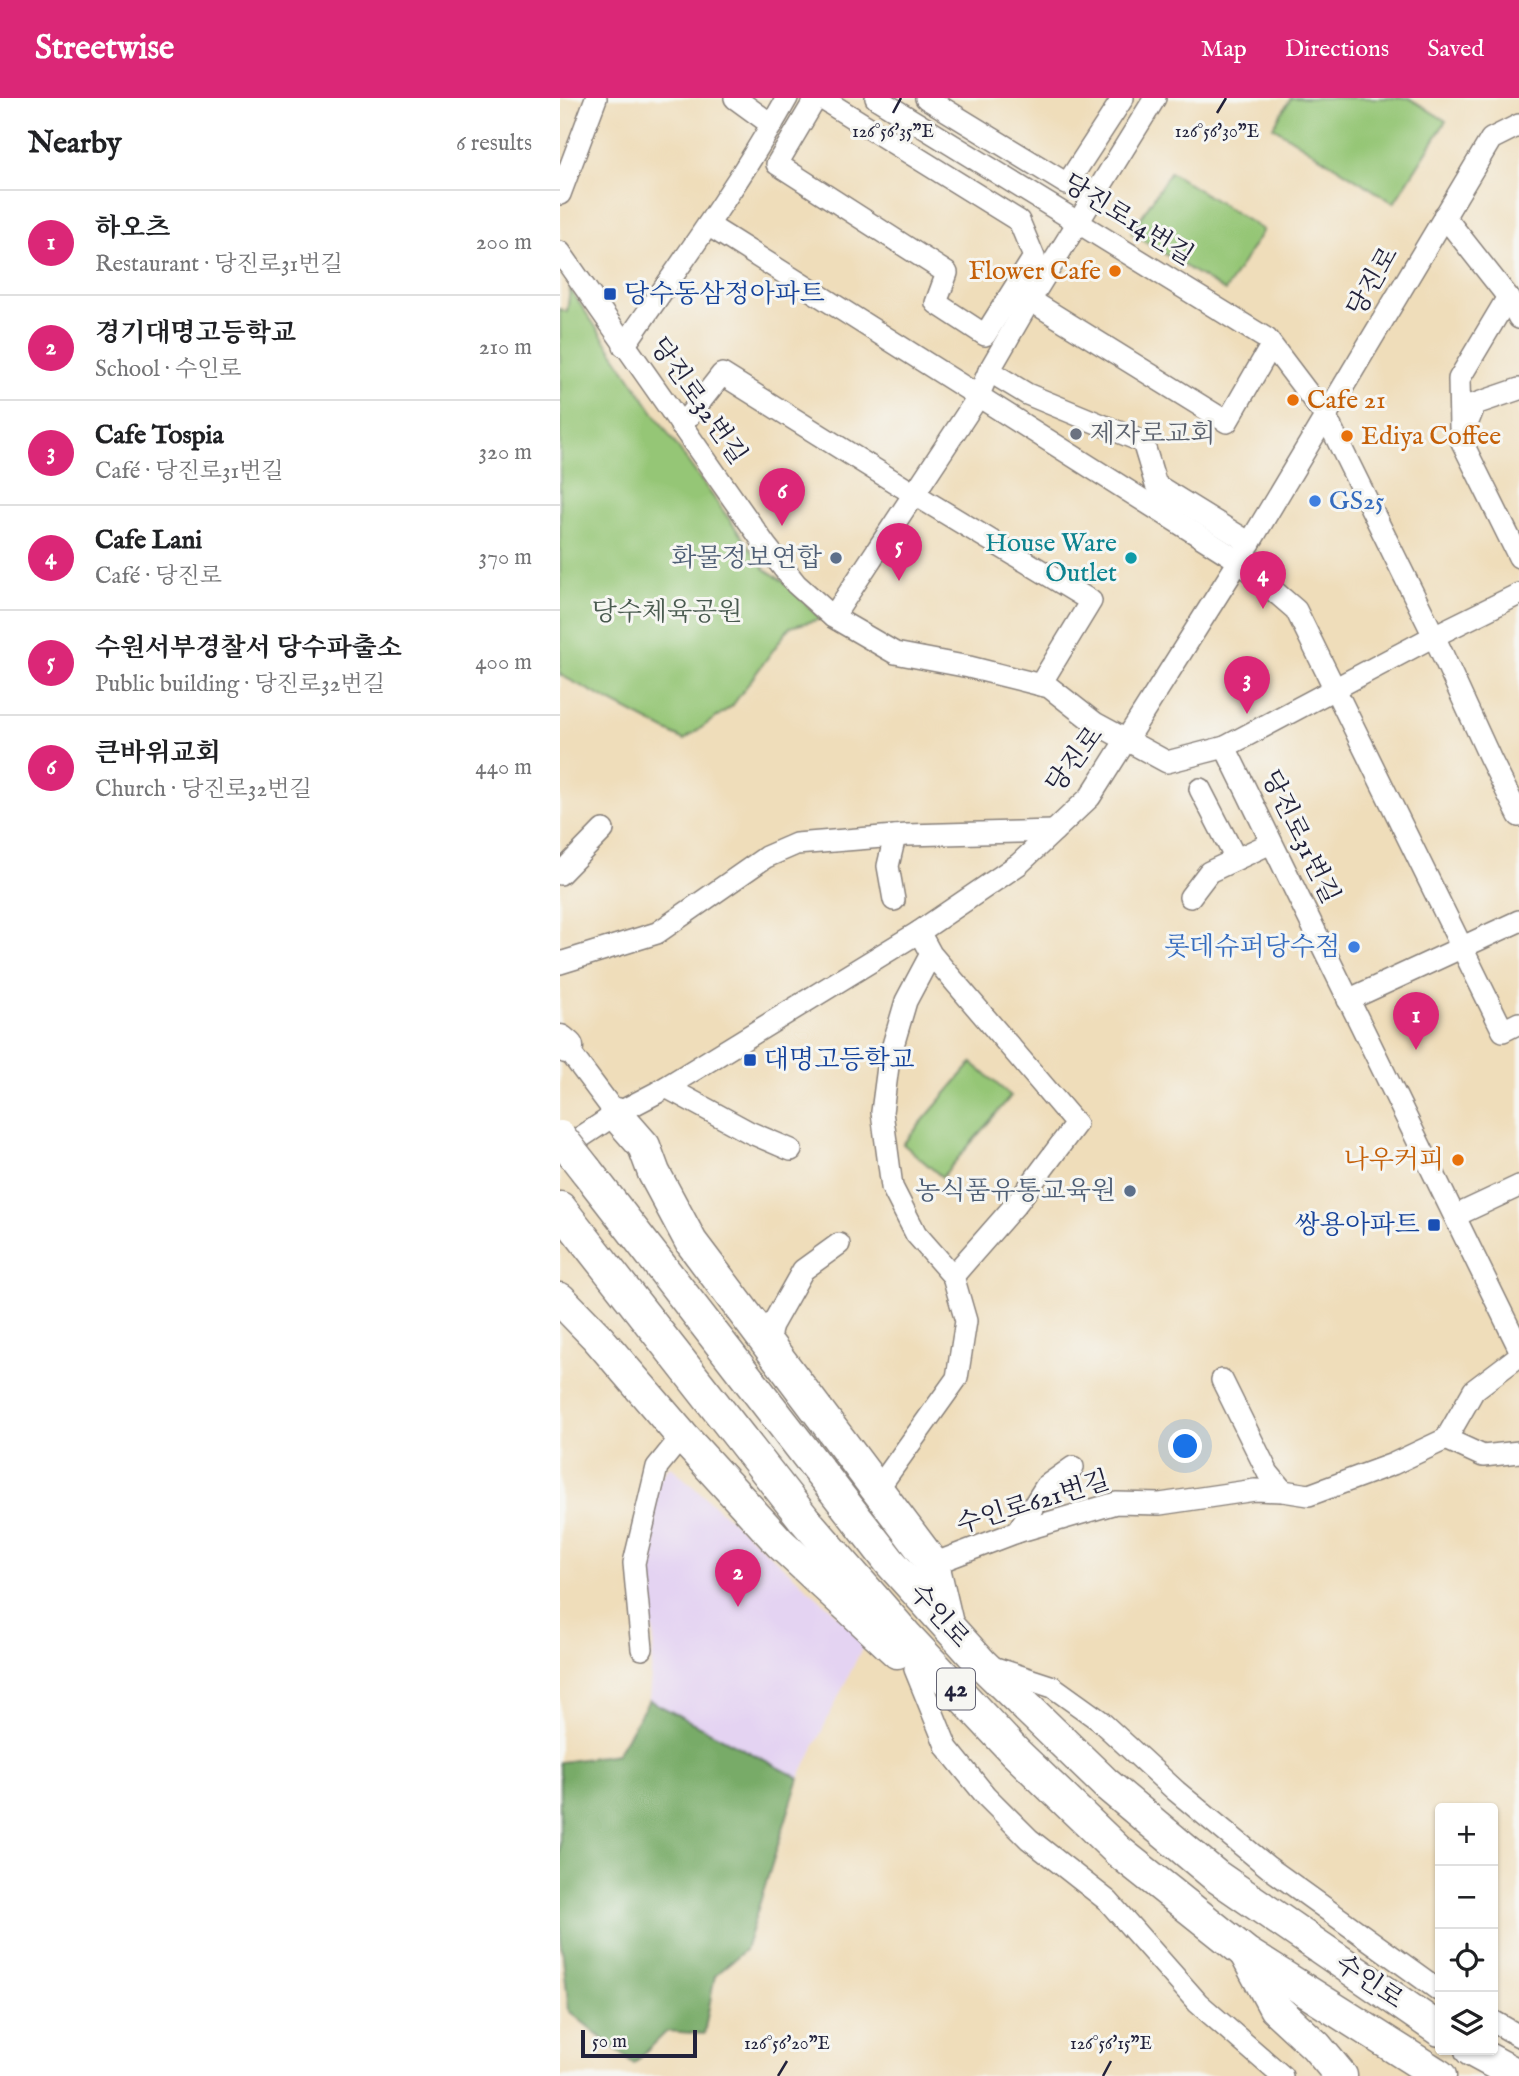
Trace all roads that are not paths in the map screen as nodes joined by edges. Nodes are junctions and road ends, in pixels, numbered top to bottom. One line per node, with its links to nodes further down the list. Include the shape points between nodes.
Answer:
1 (596, 98): 13 (street)
2 (736, 98): 9 (street)
3 (787, 98): 9 (street)
4 (819, 98): 12 (street); 12 (street, via 777,164 947,274 936,303 985,335 1034,257 1019,221)
5 (926, 98): 6 (street, via 1067,184)
6 (1123, 98)
7 (1155, 98): 15 (street)
8 (889, 101): 11 (street, 당진로14번길)
9 (772, 125): 16 (street)
10 (1519, 125): 14 (street, 당진로, via 1491,139)
11 (936, 135): 12 (street); 15 (street, 당진로14번길)
12 (921, 159)
13 (560, 194)
14 (1444, 216): 18 (street); 26 (street, 당진로)
15 (1079, 223): 19 (street); 22 (street, 당진로14번길, via 1267,339)
16 (708, 225): 21 (street); 25 (street)
17 (560, 252): 21 (street, 당진로32번길)
18 (1508, 297): 20 (street); 28 (street, via 1459,379)
19 (1030, 300): 22 (street, via 1227,422); 23 (street)
20 (1519, 318)
21 (624, 346): 27 (street, 당진로32번길)
22 (1271, 346): 26 (street, 당진로14번길)
23 (989, 371): 25 (street); 30 (street, via 1027,394 1143,442 1156,485)
24 (1519, 389): 28 (street, via 1475,404)
25 (978, 397): 29 (street); 30 (street)
26 (1326, 417): 30 (street, 당진로); 34 (street, 당진로14번길)
27 (681, 426): 29 (street, via 722,374); 33 (street, 당진로32번길, via 796,584)
28 (1461, 440): 31 (street)
29 (914, 494): 33 (street); 35 (street, via 1091,601)
30 (1245, 552): 36 (street, via 1296,610); 37 (street, 당진로)
31 (1519, 557)
32 (1519, 594): 34 (street)
33 (833, 617): 35 (street, 당진로32번길, via 895,653)
34 (1434, 636): 36 (street); 40 (street, 당진로14번길)
35 (1040, 685): 37 (street, 당진로32번길)
36 (1335, 689): 38 (street); 51 (street)
37 (1126, 739): 38 (street, via 1167,762); 42 (street, 당진로, via 1090,797)
38 (1225, 747): 44 (street, 당진로31번길)
39 (1200, 789): 45 (street)
40 (1519, 816)
41 (603, 830): 46 (street)
42 (1054, 831): 43 (street); 50 (street, 당진로, via 1018,864)
43 (895, 836): 48 (street, via 888,866); 53 (street, via 796,844 766,857 657,933)
44 (1271, 843): 45 (street); 54 (street, 당진로31번길)
45 (1236, 859): 47 (street, via 1209,872)
46 (560, 874)
47 (1190, 897)
48 (894, 900)
49 (1519, 921): 51 (street)
50 (919, 932): 52 (street); 57 (street, 당진로)
51 (1462, 947): 54 (street); 55 (street, via 1503,1031)
52 (931, 954): 66 (street, via 906,1000 889,1059 882,1112 892,1187 916,1234); 66 (street, via 1076,1125 1017,1203)
53 (560, 963)
54 (1348, 1000): 64 (street, 당진로31번길)
55 (1519, 1023)
56 (562, 1042): 58 (street)
57 (666, 1087): 58 (street, 당진로); 60 (street)
58 (616, 1114): 61 (street, 당진로); 68 (highway, via 645,1146 654,1173 691,1242)
59 (560, 1137): 80 (highway, 수인로 / 42, bridge, via 890,1562)
60 (791, 1150)
61 (560, 1151)
62 (1519, 1186): 64 (street)
63 (560, 1208): 84 (highway, 수인로 / 42, via 804,1519)
64 (1455, 1216): 69 (street, 당진로31번길)
65 (839, 1244): 68 (street, via 803,1270)
66 (953, 1276): 76 (street, via 966,1321 957,1378)
67 (560, 1299): 72 (highway)
68 (767, 1343): 76 (highway)
69 (1519, 1348)
70 (1519, 1356): 73 (street, via 1474,1390)
71 (1222, 1380): 77 (street, via 1268,1473)
72 (682, 1436): 81 (street, via 657,1467 634,1563); 83 (highway, via 780,1543)
73 (1446, 1438): 74 (street, via 1483,1456); 77 (street, 수인로621번길, via 1393,1464 1309,1495)
74 (1519, 1452)
75 (1073, 1467): 78 (street, via 1046,1486)
76 (877, 1490): 79 (highway)
77 (1283, 1491): 78 (street, 수인로621번길, via 1255,1490 1160,1504 1116,1503)
78 (1017, 1532): 79 (street, 수인로621번길)
79 (933, 1564): 80 (highway)
80 (947, 1625): 82 (highway, 수인로 / 42)
81 (642, 1649)
82 (981, 1663): 86 (street, via 1053,1687 1268,1867); 88 (highway, 수인로 / 42, via 1105,1783 1216,1876)
83 (915, 1669): 84 (highway); 91 (street, via 947,1748 986,1796 1029,1839 1108,1901 1198,2003)
84 (1015, 1752): 85 (highway, 수인로 / 42, via 1118,1851)
85 (1245, 1953): 92 (highway, via 1275,2008); 93 (highway, 수인로 / 42)
86 (1435, 1987)
87 (1498, 2024): 89 (street)
88 (1435, 2027)
89 (1519, 2036)
90 (1481, 2055): 94 (highway)
91 (1282, 2076)
92 (1341, 2076)
93 (1440, 2076)
94 (1519, 2076)

